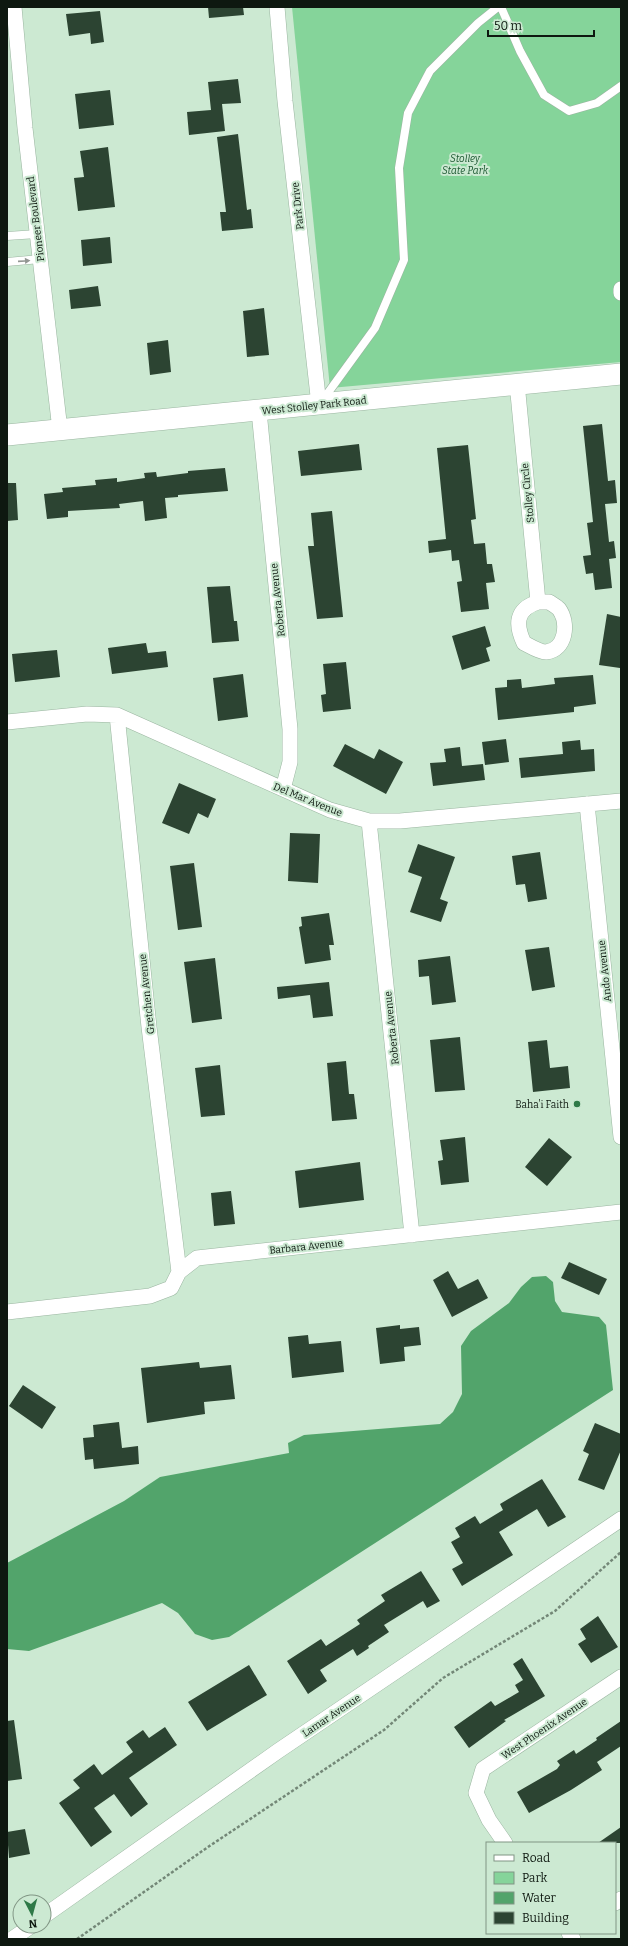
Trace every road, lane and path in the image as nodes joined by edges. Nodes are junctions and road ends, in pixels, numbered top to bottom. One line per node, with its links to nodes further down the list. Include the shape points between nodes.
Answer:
1 (277, 7): 13 (street, Park Drive)
2 (500, 7): 4 (lane, via 544,95 569,111 597,103); 13 (lane, via 478,23 430,71 408,113 399,168 404,260 375,328)
3 (12, 13): 5 (street, Pioneer Boulevard)
4 (621, 86)
5 (37, 234): 6 (lane); 7 (street, Pioneer Boulevard)
6 (7, 236)
7 (40, 259): 8 (lane, one-way to 7); 15 (street, Pioneer Boulevard)
8 (7, 262)
9 (621, 289): 10 (street)
10 (621, 293)
11 (621, 374): 12 (main road, West Stolley Park Road)
12 (517, 383): 13 (main road, West Stolley Park Road); 17 (street, Stolley Circle)
13 (319, 405): 14 (main road, West Stolley Park Road)
14 (259, 411): 15 (main road, West Stolley Park Road); 20 (street, Roberta Avenue, via 290,729 290,762)
15 (60, 430): 16 (main road, West Stolley Park Road)
16 (7, 435)
17 (538, 602)
18 (117, 715): 19 (street, Del Mar Avenue, via 87,714); 20 (street, Del Mar Avenue); 27 (street, Gretchen Avenue, via 149,1027)
19 (7, 722)
20 (284, 789): 23 (street, Del Mar Avenue, via 330,810)
21 (621, 801): 22 (street, Del Mar Avenue)
22 (587, 804): 23 (street, Del Mar Avenue, via 400,821); 24 (street, Ando Avenue)
23 (369, 821): 26 (street, Roberta Avenue)
24 (621, 1137)
25 (621, 1212): 26 (street, Barbara Avenue)
26 (412, 1235): 27 (street, Barbara Avenue, via 196,1258)
27 (179, 1272): 28 (street, Barbara Avenue, via 171,1288 150,1296)
28 (7, 1312)
29 (621, 1519): 33 (street, Lamar Avenue, via 278,1751)
30 (621, 1552): 34 (path, via 556,1611 442,1678 384,1730 208,1846)
31 (621, 1677): 32 (street, West Phoenix Avenue, via 483,1769 476,1793 489,1820)
32 (504, 1842)
33 (52, 1910)
34 (76, 1939)

